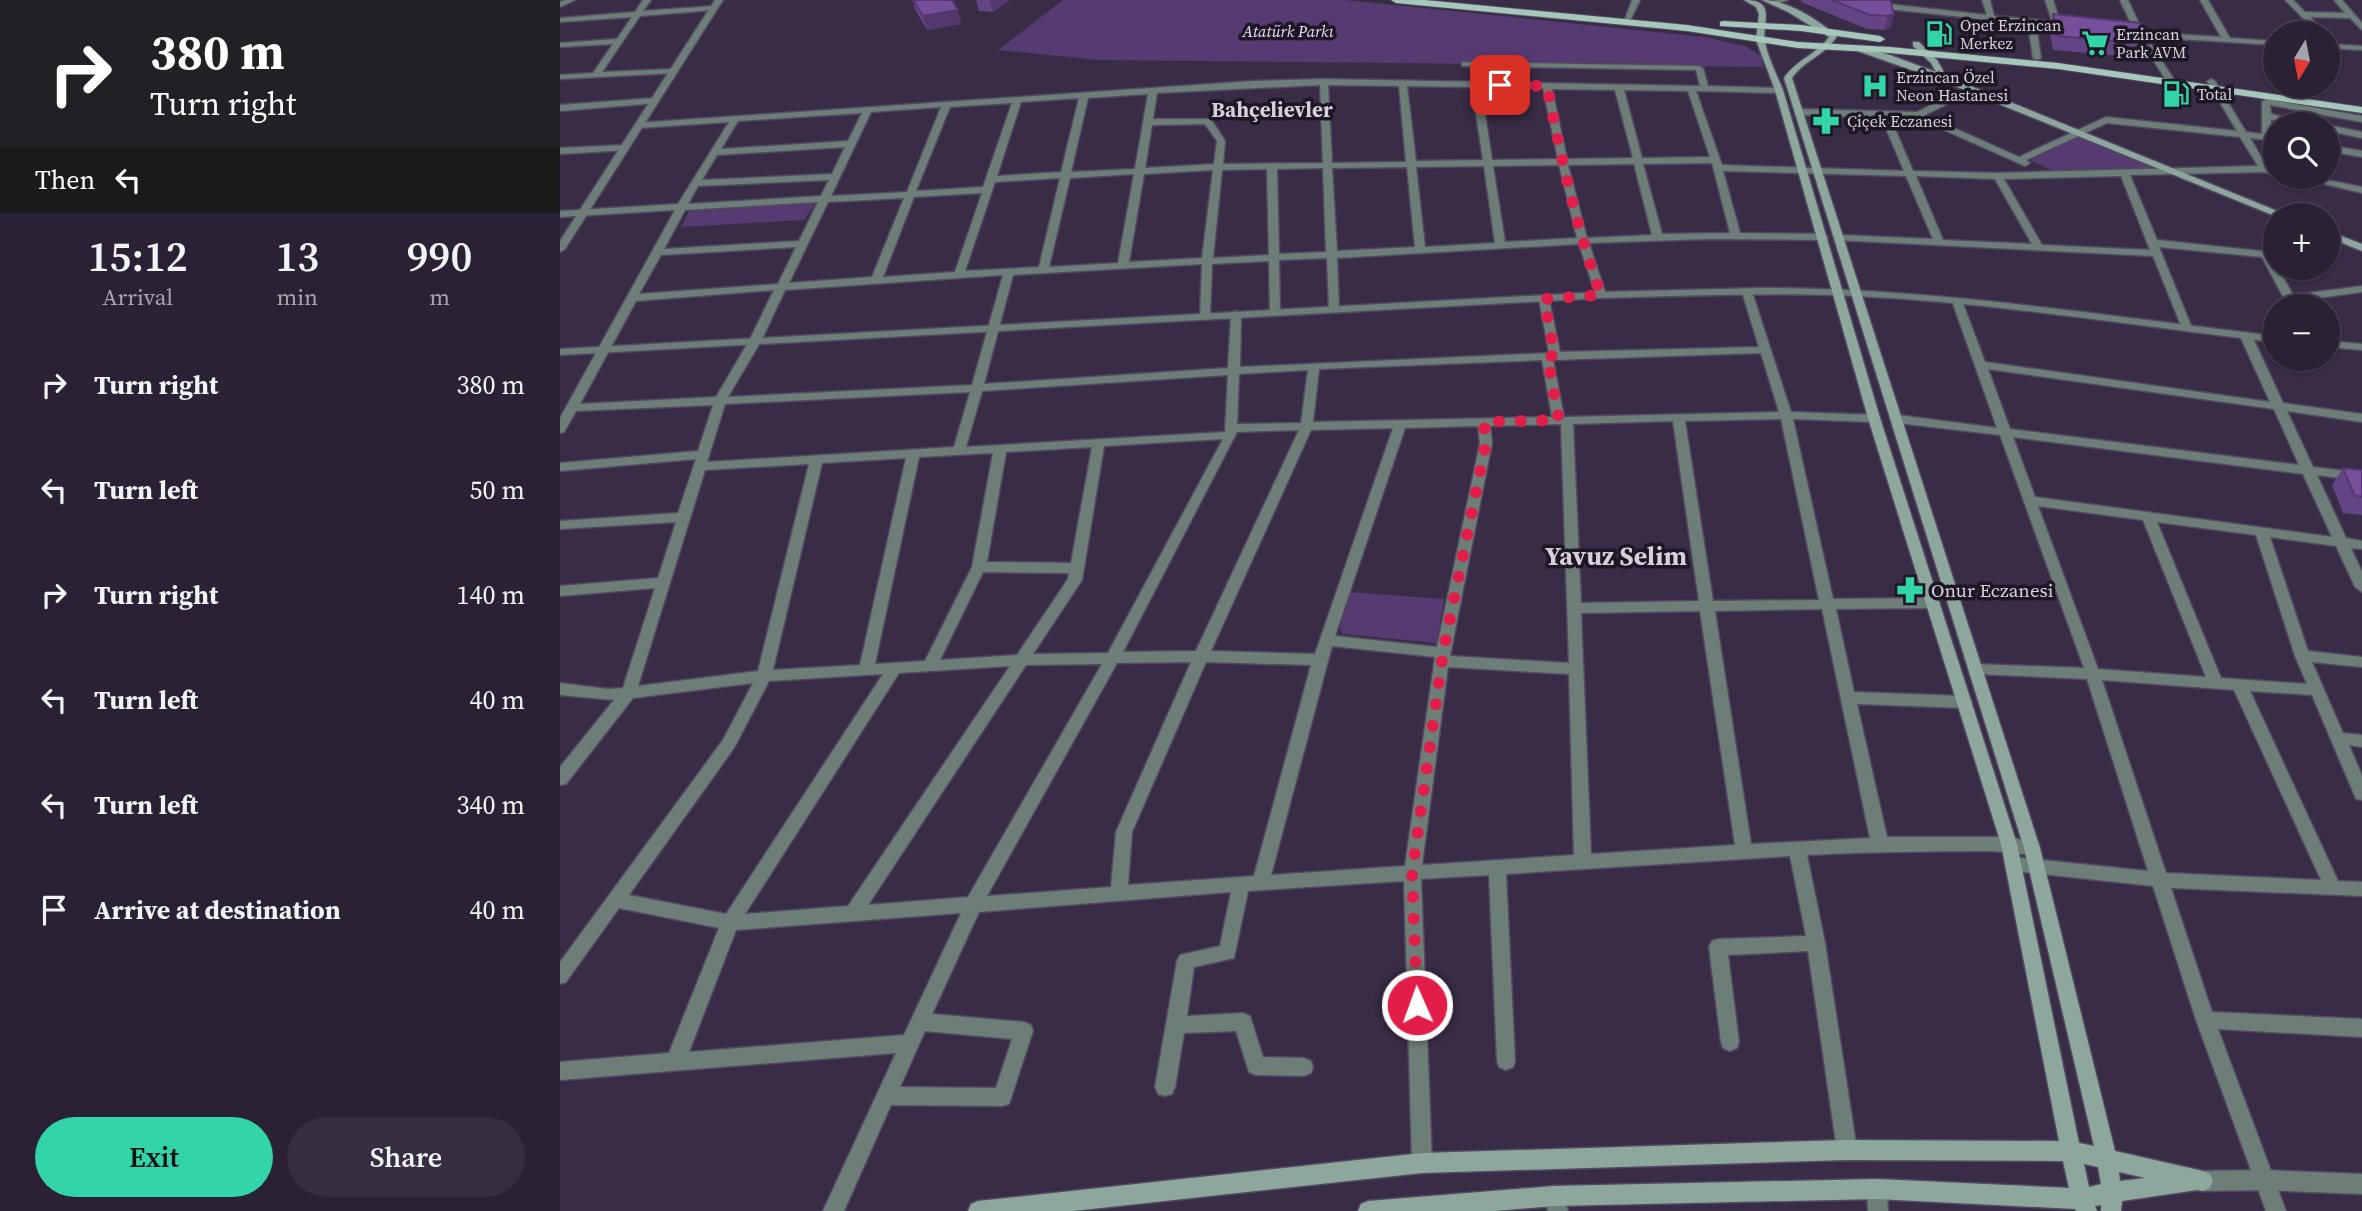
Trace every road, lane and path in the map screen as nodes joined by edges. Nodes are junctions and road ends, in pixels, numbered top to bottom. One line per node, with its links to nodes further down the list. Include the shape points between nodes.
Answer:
1 (571, 0): 17 (street)
2 (647, 0): 18 (street)
3 (1396, 0): 33 (main road, via 1688,28)
4 (1454, 0): 21 (main road)
5 (1636, 0): 21 (street)
6 (1748, 0): 27 (main road, via 1759,6)
7 (1784, 0): 15 (street)
8 (1856, 0): 22 (street)
9 (1986, 0): 22 (street)
10 (2049, 0): 26 (street)
11 (2124, 0): 32 (street)
12 (2204, 0): 34 (street)
13 (2289, 0): 19 (street)
14 (2338, 0): 20 (street)
15 (1770, 2): 31 (main road)
16 (716, 4): 18 (street); 47 (street)
17 (560, 5)
18 (637, 14): 23 (street); 35 (street)
19 (2303, 14): 20 (street); 25 (street)
20 (2351, 16): 29 (street)
21 (1628, 17): 27 (main road)
22 (1991, 18): 24 (street)
23 (560, 20)
24 (2032, 21): 26 (street); 44 (street)
25 (2310, 21)
26 (2057, 24): 28 (street)
27 (1761, 25): 31 (main road); 33 (main road)
28 (2071, 25)
29 (2362, 28)
30 (2126, 30): 32 (street)
31 (1830, 32): 37 (main road); 39 (main road, via 1833,36)
32 (2140, 33): 34 (street); 51 (street)
33 (1760, 40): 39 (main road); 62 (main road)
34 (2227, 40): 36 (street)
35 (617, 41): 38 (street); 48 (street)
36 (2263, 42)
37 (1916, 44): 43 (main road); 44 (main road)
38 (560, 46)
39 (1825, 47): 41 (main road); 72 (main road, via 1803,60 1788,78)
40 (2340, 47): 42 (street)
41 (1853, 48): 43 (main road); 50 (main road)
42 (2362, 48)
43 (1926, 53): 50 (main road); 51 (main road)
44 (2037, 58): 51 (main road)
45 (1465, 64): 46 (street)
46 (1562, 65): 57 (street); 60 (street, via 1699,68)
47 (674, 71): 48 (street); 66 (street)
48 (594, 76): 49 (street)
49 (560, 77)
50 (1943, 78): 61 (main road)
51 (2169, 78): 54 (main road)
52 (1324, 82): 53 (street); 63 (street); 98 (street)
53 (1404, 84): 55 (street); 96 (street)
54 (2212, 84): 67 (main road); 71 (main road); 84 (street)
55 (1476, 85): 56 (street); 97 (street)
56 (1547, 86): 57 (street); 95 (street)
57 (1562, 86): 58 (street)
58 (1619, 87): 59 (street); 94 (street)
59 (1690, 88): 60 (street); 99 (street)
60 (1705, 89): 62 (street)
61 (1970, 89): 76 (street); 83 (main road)
62 (1779, 90): 104 (main road)
63 (1153, 92): 64 (street); 80 (street)
64 (1084, 97): 65 (street); 110 (street)
65 (1017, 101): 68 (street); 114 (street)
66 (654, 102): 69 (street); 81 (street)
67 (2362, 105)
68 (946, 106): 70 (street); 119 (street)
69 (560, 108)
70 (868, 110): 79 (street); 87 (street)
71 (2362, 110)
72 (1799, 112): 75 (street); 105 (main road)
73 (2266, 112): 74 (street, via 2266,102)
74 (2322, 112)
75 (1885, 115): 76 (street); 108 (street)
76 (1918, 115): 93 (street)
77 (2340, 115): 78 (street)
78 (2362, 119)
79 (734, 120): 81 (street); 91 (street)
80 (1149, 122): 101 (street, via 1208,121 1221,141); 106 (street)
81 (639, 125): 88 (street)
82 (2340, 130): 85 (street)
83 (2081, 132): 84 (street, via 2106,120); 93 (street); 107 (main road)
84 (2243, 134): 86 (street); 102 (street)
85 (2362, 135)
86 (2263, 136)
87 (851, 144): 91 (street); 113 (street)
88 (624, 148): 90 (street); 123 (street)
89 (2340, 150): 92 (street)
90 (560, 151)
91 (715, 152): 115 (street)
92 (2362, 155)
93 (2019, 160): 112 (street)
94 (1638, 161): 95 (street); 99 (street); 127 (street)
95 (1562, 162): 97 (street); 130 (street)
96 (1411, 163): 97 (street); 98 (street); 138 (street)
97 (1488, 163): 133 (street)
98 (1326, 164): 100 (street); 140 (street)
99 (1716, 164): 104 (street); 125 (street)
100 (1272, 166): 101 (street); 142 (street)
101 (1217, 167): 106 (street); 143 (street)
102 (2263, 167)
103 (2263, 169): 107 (street)
104 (1801, 171): 105 (street); 126 (main road)
105 (1817, 171): 108 (street); 128 (main road)
106 (1140, 172): 110 (street); 144 (street)
107 (2180, 173): 109 (street); 122 (main road)
108 (1910, 174): 111 (street); 132 (street)
109 (2125, 174): 112 (street); 135 (street)
110 (1067, 176): 114 (street); 145 (street)
111 (1998, 176): 112 (street); 134 (street)
112 (2053, 176)
113 (835, 177): 115 (street); 120 (street)
114 (990, 179): 117 (street)
115 (695, 183): 121 (street)
116 (2340, 185): 118 (street)
117 (986, 190): 119 (street); 147 (street)
118 (2362, 190)
119 (911, 195): 120 (street); 148 (street)
120 (824, 198): 121 (street); 131 (street)
121 (682, 206): 123 (street); 139 (street)
122 (2263, 207)
123 (584, 212): 124 (street); 137 (street)
124 (560, 214)
125 (1735, 234): 126 (street); 127 (street)
126 (1823, 237): 152 (main road)
127 (1658, 238): 130 (street)
128 (1840, 238): 132 (street); 153 (main road)
129 (2340, 239): 136 (main road)
130 (1582, 242): 133 (street); 155 (street)
131 (803, 244): 139 (street); 149 (street)
132 (1940, 244): 134 (street)
133 (1501, 246): 138 (street)
134 (2039, 248): 135 (street)
135 (2154, 248): 141 (street); 164 (street)
136 (2362, 248)
137 (560, 249)
138 (1420, 250): 140 (street)
139 (657, 253): 156 (street)
140 (1333, 254): 142 (street); 159 (street)
141 (2263, 254)
142 (1273, 257): 143 (street); 160 (street)
143 (1207, 261): 144 (street); 162 (street)
144 (1123, 266): 145 (street)
145 (1043, 270): 146 (street)
146 (1009, 272): 147 (street); 163 (street)
147 (959, 275): 148 (street)
148 (876, 280): 149 (street)
149 (782, 286): 156 (street); 167 (street)
150 (2362, 289): 154 (street)
151 (1746, 292): 152 (street); 155 (street); 171 (street)
152 (1837, 292): 153 (street); 183 (main road)
153 (1858, 293): 158 (street); 185 (main road)
154 (2335, 294)
155 (1601, 295): 157 (street)
156 (632, 298): 170 (street)
157 (1544, 299): 159 (street); 173 (street)
158 (1957, 301): 164 (street); 174 (street)
159 (1334, 310): 160 (street)
160 (1275, 312): 161 (street)
161 (1236, 314): 162 (street); 176 (street)
162 (1205, 316): 163 (street)
163 (991, 328): 167 (street); 177 (street)
164 (2187, 328): 165 (street)
165 (2246, 336): 166 (street); 179 (street)
166 (2263, 338)
167 (755, 341): 170 (street); 178 (street)
168 (2340, 345): 169 (street)
169 (2362, 348)
170 (603, 349): 172 (street); 180 (street)
171 (1766, 350): 173 (street); 181 (street)
172 (560, 352)
173 (1551, 356): 175 (street); 186 (street)
174 (1982, 365): 179 (street); 192 (street)
175 (1314, 366): 176 (street); 189 (street)
176 (1235, 373): 177 (street); 191 (street)
177 (976, 388): 178 (street); 195 (street)
178 (720, 401): 180 (street); 197 (street)
179 (2278, 405): 184 (street); 200 (street)
180 (573, 408): 190 (street)
181 (1786, 415): 182 (street); 183 (street); 215 (street)
182 (1678, 417): 186 (street); 216 (street)
183 (1874, 418): 214 (main road)
184 (2362, 418)
185 (1898, 419): 192 (street); 229 (main road)
186 (1563, 420): 187 (street); 217 (street)
187 (1484, 422): 188 (street); 222 (street, via 1486,443)
188 (1400, 424): 189 (street); 218 (street)
189 (1306, 427): 191 (street); 219 (street)
190 (560, 429)
191 (1231, 432): 193 (street); 221 (street)
192 (2007, 432): 200 (street); 202 (street)
193 (1099, 442): 194 (street); 210 (street)
194 (1000, 449): 195 (street); 209 (street)
195 (959, 451): 196 (street)
196 (913, 454): 198 (street); 230 (street)
197 (703, 460): 198 (street); 199 (street); 204 (street)
198 (817, 461): 232 (street)
199 (560, 467)
200 (2308, 470): 201 (street); 207 (street)
201 (2362, 477)
202 (2031, 501): 203 (street); 231 (street)
203 (2148, 516): 206 (street); 233 (street)
204 (685, 517): 205 (street); 211 (street)
205 (560, 525)
206 (2261, 531): 207 (street); 220 (street)
207 (2342, 542): 208 (street); 212 (street)
208 (2362, 545)
209 (979, 567): 210 (street); 226 (street)
210 (1077, 568): 223 (street, via 1075,580)
211 (664, 582): 213 (street); 237 (street)
212 (2362, 587)
213 (560, 591)
214 (1933, 603): 215 (street); 239 (main road)
215 (1828, 604): 216 (street); 238 (street)
216 (1708, 606): 217 (street); 248 (street)
217 (1573, 608): 228 (street)
218 (1326, 640): 222 (street); 224 (street)
219 (1201, 656): 221 (street); 224 (street); 258 (street, via 1124,832)
220 (2302, 656): 225 (street); 236 (street)
221 (1112, 657): 223 (street); 260 (street)
222 (1442, 657): 228 (street); 253 (street)
223 (1022, 660): 226 (street); 261 (street)
224 (1320, 660): 255 (street)
225 (2362, 662)
226 (929, 667): 227 (street)
227 (895, 668): 230 (street); 262 (street)
228 (1575, 668): 249 (street)
229 (1976, 669): 231 (street); 247 (main road)
230 (866, 670): 232 (street)
231 (2093, 674): 233 (street); 254 (street)
232 (764, 676): 237 (street); 259 (street, via 729,744)
233 (2216, 683): 234 (street)
234 (2239, 684): 236 (street); 256 (street)
235 (560, 690): 237 (street, via 607,695)
236 (2317, 690): 240 (street)
237 (629, 692): 242 (street)
238 (1850, 698): 239 (street); 244 (street)
239 (1964, 702): 245 (main road)
240 (2338, 738): 241 (street); 243 (street)
241 (2362, 741)
242 (560, 779)
243 (2362, 794)
244 (1880, 844): 245 (street); 246 (street)
245 (2009, 844): 247 (street); 250 (main road)
246 (1797, 848): 248 (street); 263 (street)
247 (2032, 848): 251 (main road)
248 (1744, 851): 249 (street)
249 (1583, 861): 252 (street)
250 (2014, 864): 251 (street); 278 (main road)
251 (2037, 867): 254 (street); 279 (main road)
252 (1497, 869): 253 (street); 271 (street)
253 (1412, 873): 255 (street); 280 (street)
254 (2161, 880): 256 (street); 265 (street)
255 (1250, 884): 258 (street); 267 (street, via 1228,952 1186,961)
256 (2333, 888): 257 (street)
257 (2362, 889)
258 (1119, 893): 260 (street)
259 (616, 900): 262 (street); 264 (street)
260 (974, 903): 261 (street); 266 (street)
261 (853, 913): 262 (street)
262 (730, 923): 272 (street)
263 (1816, 943): 269 (street, via 1718,947); 277 (street)
264 (560, 976)
265 (2205, 1020): 268 (street); 281 (street)
266 (919, 1022): 270 (street); 276 (street, via 1024,1031 1002,1097)
267 (1177, 1025): 273 (street, via 1243,1022 1256,1066); 275 (street)
268 (2362, 1028)
269 (1730, 1042)
270 (910, 1043): 272 (street); 276 (street)
271 (1506, 1061)
272 (675, 1063): 274 (street)
273 (1304, 1067)
274 (560, 1071)
275 (1165, 1087)
276 (886, 1096): 288 (street)
277 (1847, 1150): 278 (main road); 280 (main road)
278 (2071, 1151): 279 (main road); 287 (main road)
279 (2107, 1159): 282 (main road); 285 (main road)
280 (1422, 1163): 289 (main road)
281 (2264, 1180): 282 (street); 283 (street); 292 (street)
282 (2203, 1181): 285 (main road)
283 (2362, 1184)
284 (1877, 1189): 286 (main road); 287 (main road); 291 (street)
285 (2112, 1202): 287 (main road)
286 (1556, 1204): 290 (main road)
287 (2084, 1205)
288 (833, 1211)
289 (978, 1211)
290 (1369, 1211)
291 (1878, 1211)
292 (2276, 1211)

